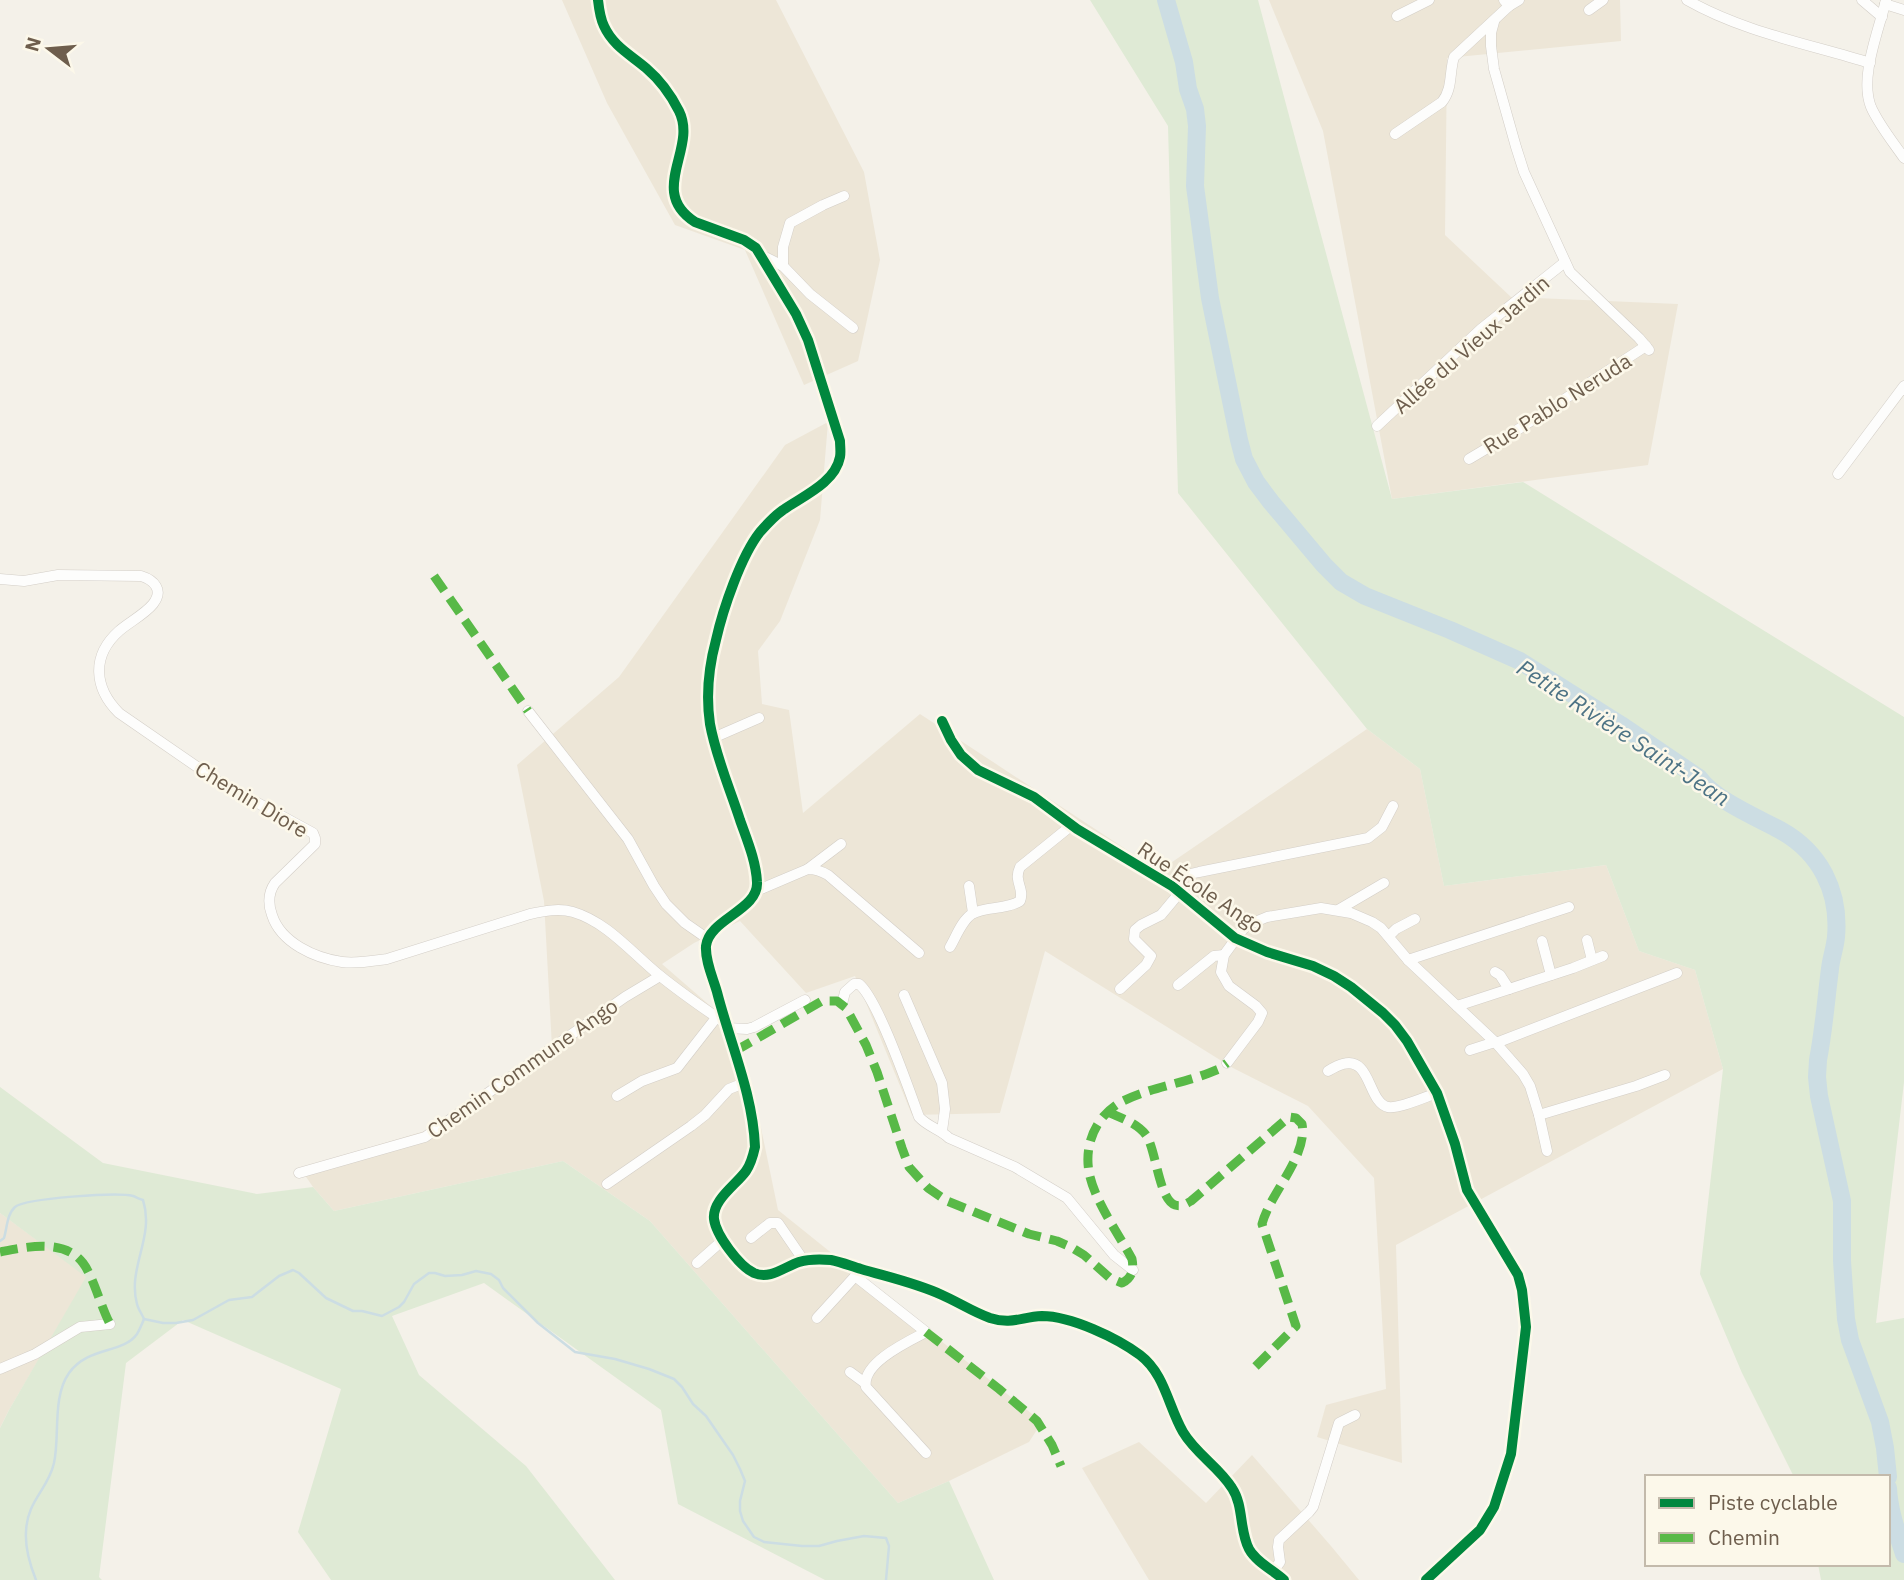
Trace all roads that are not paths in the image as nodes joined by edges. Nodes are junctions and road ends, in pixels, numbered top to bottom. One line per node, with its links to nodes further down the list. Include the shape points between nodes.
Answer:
1 (598, 0): 18 (street, via 604,28 655,76 679,112 683,139 673,189 679,206 695,222 744,240)
2 (1429, 0): 11 (street)
3 (1519, 0): 8 (street)
4 (1603, 0): 9 (street)
5 (1687, 0): 14 (street, via 1712,15)
6 (1862, 0): 12 (street)
7 (1885, 2): 10 (street); 12 (street)
8 (1507, 3): 13 (street)
9 (1589, 10)
10 (1904, 10)
11 (1398, 16)
12 (1881, 17): 14 (street)
13 (1494, 22): 15 (street, via 1454,57 1451,86 1442,102); 19 (street, Rue Pablo Neruda, via 1494,69 1516,147)
14 (1870, 63): 16 (street, via 1867,94 1872,109)
15 (1395, 134)
16 (1904, 158)
17 (845, 196): 20 (street, via 790,223)
18 (759, 254): 20 (street); 30 (street, via 808,340 838,435 840,457 825,481 770,520 748,551 716,640 709,696)
19 (1566, 262): 23 (street, Allée du Vieux Jardin, via 1481,329); 24 (street, Rue Pablo Neruda, via 1570,272 1647,348)
20 (783, 266): 21 (street)
21 (853, 328)
22 (1904, 386): 25 (street)
23 (1377, 426)
24 (1469, 458)
25 (1838, 474)
26 (0, 579): 55 (street, Chemin Diore, via 141,576 153,581 158,593 155,602 117,632 106,648 99,668 101,687 119,713 219,782 313,833 315,845 275,883 269,898 277,926 292,942 327,959 362,962 387,959 530,914 569,911 604,928)
27 (528, 711): 45 (street, via 628,839 666,904)
28 (759, 718): 30 (street)
29 (942, 721): 32 (street, Rue École Ango, via 967,762 1034,797)
30 (713, 738): 38 (street, via 747,841)
31 (1393, 806): 37 (street, Rue École Ango, via 1382,827 1368,838 1199,872 1186,876)
32 (1072, 825): 37 (street, Rue École Ango); 41 (street, via 1020,867 1020,901)
33 (841, 844): 34 (street)
34 (808, 869): 38 (street); 49 (street, via 828,875)
35 (1384, 883): 40 (street)
36 (969, 886): 41 (street)
37 (1176, 889): 44 (street, Rue École Ango); 57 (street, Rue École Ango, via 1161,915 1135,930 1133,939 1151,956)
38 (757, 891): 45 (street)
39 (1569, 907): 51 (street)
40 (1338, 910): 43 (street, via 1372,922); 44 (street, via 1321,908 1267,917)
41 (973, 913): 48 (street)
42 (1415, 919): 43 (street)
43 (1389, 936): 51 (street)
44 (1235, 938): 50 (street); 70 (street, Rue École Ango, via 1313,966 1351,987 1395,1025)
45 (708, 939): 63 (street, via 706,950)
46 (1587, 940): 54 (street, via 1598,958)
47 (1542, 942): 54 (street)
48 (950, 947)
49 (919, 953)
50 (1224, 955): 56 (street, via 1214,956); 66 (street, via 1224,979 1262,1013)
51 (1408, 960): 62 (street)
52 (1495, 972): 58 (street)
53 (1677, 973): 64 (street)
54 (1551, 975): 58 (street)
55 (660, 976): 63 (street, Chemin Diore); 75 (street, Chemin Commune Ango, via 425,1137)
56 (1178, 985)
57 (1120, 989)
58 (1509, 989): 62 (street)
59 (904, 995): 73 (street, via 942,1083)
60 (805, 1000): 63 (street, via 747,1029)
61 (842, 1004): 73 (street, via 845,992 854,984 866,991 919,1117)
62 (1457, 1006): 64 (street)
63 (723, 1023): 69 (street); 71 (street, via 677,1068)
64 (1495, 1042): 65 (street); 72 (street, via 1523,1074)
65 (1470, 1050)
66 (1227, 1063)
67 (1328, 1070): 70 (street, via 1343,1063 1358,1066 1381,1104 1390,1107)
68 (1665, 1074): 72 (street)
69 (744, 1083): 76 (street, via 729,1089 691,1126); 78 (street, via 755,1147 750,1165 715,1211)
70 (1437, 1093): 92 (street, Rue École Ango, via 1467,1190 1518,1275 1526,1327 1511,1454 1494,1507 1480,1530)
71 (617, 1096)
72 (1539, 1115): 74 (street)
73 (942, 1131): 81 (street, via 1067,1198 1114,1255)
74 (1547, 1151)
75 (299, 1173)
76 (607, 1184)
77 (751, 1238): 79 (street, via 770,1223 778,1223)
78 (723, 1240): 79 (street, via 744,1265 762,1275); 80 (street)
79 (804, 1261): 82 (street, via 834,1261)
80 (697, 1263)
81 (1133, 1270)
82 (858, 1273): 83 (street); 87 (street, via 926,1332 889,1353); 90 (street, via 927,1289 992,1318 1011,1322 1041,1316 1074,1323 1146,1359 1161,1378 1188,1440 1235,1493 1249,1549)
83 (817, 1318)
84 (110, 1324): 85 (street, via 80,1327)
85 (0, 1369)
86 (850, 1372): 87 (street)
87 (864, 1383): 89 (street)
88 (1355, 1415): 90 (street, via 1346,1421 1334,1420 1313,1507 1279,1540 1280,1562)
89 (926, 1453)
90 (1274, 1570): 91 (street)
91 (1284, 1580)
92 (1426, 1580)

